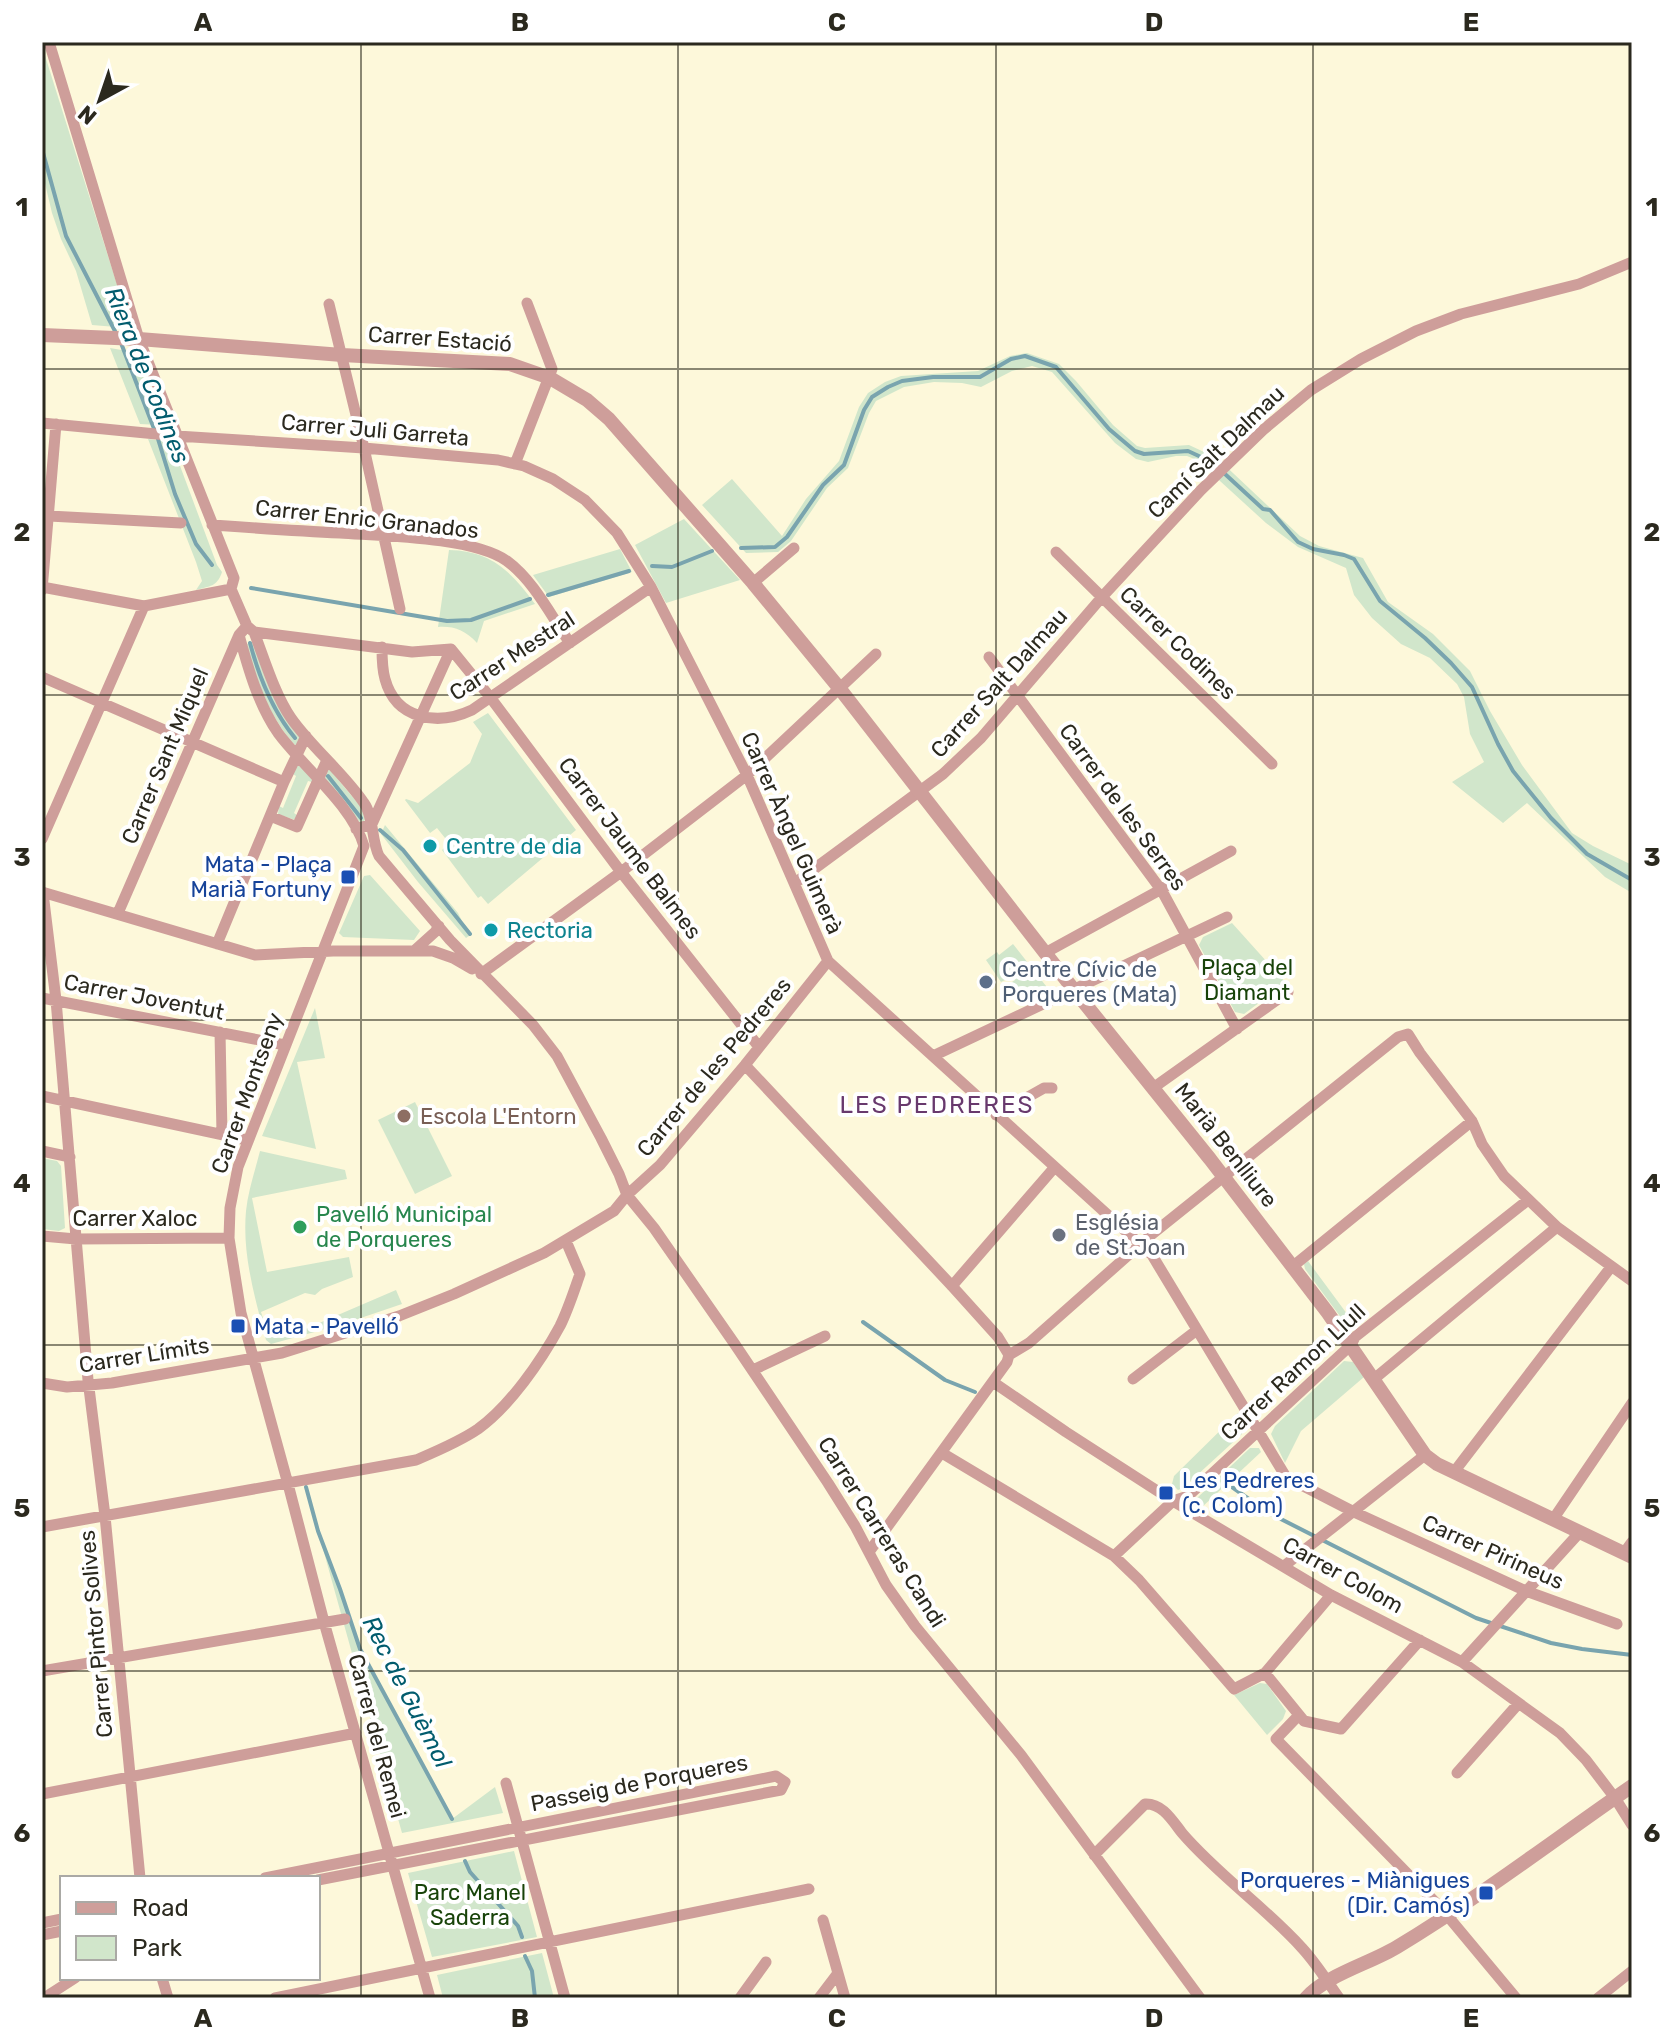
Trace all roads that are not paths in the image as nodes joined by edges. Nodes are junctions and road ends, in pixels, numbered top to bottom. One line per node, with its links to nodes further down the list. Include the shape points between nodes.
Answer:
1 (49, 42): 6 (street)
2 (1632, 262): 20 (street, Camí Salt Dalmau, via 1579,284 1461,314 1361,359 1311,390 1263,430)
3 (527, 303): 8 (street, via 552,369)
4 (329, 304): 7 (street)
5 (42, 335): 6 (street, Carrer Estació)
6 (134, 339): 7 (street, Carrer Estació); 11 (street)
7 (342, 355): 8 (street, Carrer Estació, via 510,364); 12 (street)
8 (550, 378): 13 (street); 21 (street, Carrer Estació, via 609,419)
9 (42, 423): 10 (street, Carrer Juli Garreta)
10 (56, 424): 11 (street, Carrer Juli Garreta); 14 (street)
11 (173, 435): 12 (street, Carrer Juli Garreta); 16 (street)
12 (364, 448): 13 (street, Carrer Juli Garreta); 17 (street)
13 (515, 464): 22 (street, Carrer Juli Garreta, via 553,479 598,512 628,547)
14 (49, 516): 15 (street); 23 (street)
15 (181, 523)
16 (212, 525): 17 (street, Carrer Enric Granados); 24 (street, via 234,578)
17 (384, 536): 27 (street); 29 (street, Carrer Enric Granados, via 467,545 498,556 532,588)
18 (794, 548): 21 (street)
19 (1056, 552): 25 (street, Carrer Codines)
20 (1142, 552): 25 (street, Carrer Salt Dalmau)
21 (753, 583): 35 (street, Carrer Estació)
22 (651, 587): 29 (street, Carrer Mestral); 45 (street, Carrer Àngel Guimerà)
23 (42, 588): 26 (street)
24 (231, 589): 26 (street); 28 (street)
25 (1102, 597): 36 (street, Carrer Salt Dalmau); 44 (street, Carrer Codines)
26 (144, 606): 38 (street)
27 (400, 609)
28 (247, 631): 30 (street); 40 (street, via 285,707); 41 (street, Carrer Sant Miquel); 42 (street, via 246,661 269,719)
29 (570, 643): 37 (street, Carrer Mestral)
30 (382, 647): 31 (street, via 412,652); 39 (street, via 389,688 402,706)
31 (451, 649): 37 (street, Carrer Jaume Balmes); 39 (street)
32 (876, 654): 35 (street)
33 (989, 657): 36 (street, Carrer de les Serres)
34 (42, 677): 38 (street)
35 (840, 689): 45 (street); 48 (street, Marià Benlliure)
36 (1018, 696): 48 (street, Carrer Salt Dalmau); 60 (street, Carrer de les Serres)
37 (490, 697): 39 (street, Carrer Mestral, via 454,717); 58 (street, Carrer Jaume Balmes)
38 (101, 703): 41 (street); 54 (street)
39 (420, 716): 52 (street)
40 (306, 736): 42 (street); 43 (street)
41 (193, 743): 47 (street); 62 (street, Carrer Sant Miquel)
42 (297, 755): 46 (street); 47 (street)
43 (327, 760): 46 (street); 52 (street, via 366,805)
44 (1272, 764)
45 (747, 775): 58 (street); 59 (street, Carrer Àngel Guimerà)
46 (318, 779): 49 (street); 50 (street)
47 (284, 782): 51 (street)
48 (921, 792): 59 (street, Carrer Salt Dalmau); 69 (street, Marià Benlliure)
49 (311, 793): 50 (street); 51 (street, via 297,827)
50 (342, 808): 53 (street)
51 (270, 816): 66 (street)
52 (372, 824): 53 (street); 56 (street)
53 (356, 829): 57 (street, via 364,846)
54 (42, 839)
55 (1231, 851): 60 (street)
56 (379, 856): 57 (street); 64 (street)
57 (360, 857): 68 (street, Carrer Montseny)
58 (621, 872): 71 (street); 79 (street, Carrer Jaume Balmes)
59 (795, 883): 70 (street, Carrer Àngel Guimerà)
60 (1162, 891): 65 (street, Carrer de les Serres); 69 (street)
61 (42, 892): 62 (street); 75 (street, Carrer Pintor Solives)
62 (118, 913): 66 (street)
63 (1227, 917): 65 (street)
64 (439, 926): 67 (street); 71 (street)
65 (1187, 937): 72 (street); 76 (street, Carrer de les Serres)
66 (217, 944): 68 (street, via 255,955)
67 (415, 950): 68 (street); 71 (street, via 453,958)
68 (321, 952): 78 (street, Carrer Montseny)
69 (1045, 953): 72 (street, Marià Benlliure)
70 (828, 961): 79 (street, Carrer de les Pedreres); 80 (street, Carrer Àngel Guimerà)
71 (481, 974): 94 (street, Carrer Carreras Candi, via 557,1056)
72 (1074, 990): 80 (street); 83 (street, Marià Benlliure)
73 (1288, 992): 76 (street)
74 (42, 998): 75 (street, Carrer Joventut)
75 (56, 1000): 77 (street, Carrer Joventut); 85 (street, Carrer Pintor Solives)
76 (1237, 1029): 83 (street)
77 (220, 1032): 78 (street, Carrer Joventut); 88 (street)
78 (285, 1045): 89 (street, Carrer Montseny)
79 (759, 1047): 81 (street, Carrer de les Pedreres)
80 (933, 1056): 86 (street, Carrer Àngel Guimerà)
81 (745, 1065): 94 (street, Carrer de les Pedreres, via 660,1165); 105 (street)
82 (1052, 1088): 86 (street)
83 (1153, 1088): 93 (street, Marià Benlliure)
84 (42, 1096): 85 (street)
85 (65, 1101): 88 (street); 91 (street, Carrer Pintor Solives)
86 (996, 1115): 92 (street, Carrer Àngel Guimerà)
87 (1472, 1121): 93 (street, via 1408,1034); 95 (street, via 1504,1176); 102 (street)
88 (222, 1134): 89 (street)
89 (247, 1140): 98 (street, Carrer Montseny, via 233,1189)
90 (42, 1151): 91 (street)
91 (70, 1157): 99 (street, Carrer Pintor Solives)
92 (1054, 1168): 101 (street, Carrer Àngel Guimerà); 105 (street)
93 (1224, 1177): 101 (street); 102 (street, Marià Benlliure)
94 (627, 1195): 100 (street, Carrer de les Pedreres, via 614,1211); 111 (street, Carrer Carreras Candi)
95 (1528, 1200): 96 (street); 108 (street, Carrer Ramon Llull)
96 (1557, 1227): 103 (street); 113 (street)
97 (42, 1236): 99 (street, Carrer Xaloc)
98 (229, 1238): 99 (street, Carrer Xaloc); 110 (street, Carrer Montseny)
99 (76, 1239): 116 (street, Carrer Pintor Solives)
100 (566, 1241): 110 (street, Carrer Límits, via 399,1316); 122 (street, via 580,1274 561,1325 500,1410 477,1429 416,1460)
101 (1141, 1244): 106 (street, Carrer Àngel Guimerà); 109 (street)
102 (1292, 1267): 108 (street, Marià Benlliure)
103 (1611, 1267): 104 (street); 121 (street)
104 (1632, 1281)
105 (952, 1286): 109 (street)
106 (1197, 1330): 112 (street); 118 (street, Carrer Àngel Guimerà)
107 (825, 1336): 111 (street)
108 (1351, 1345): 113 (street, Marià Benlliure); 118 (street, Carrer Ramon Llull)
109 (1009, 1355): 114 (street)
110 (253, 1357): 116 (street, Carrer Límits); 122 (street, Carrer Montseny)
111 (753, 1370): 130 (street, Carrer Carreras Candi)
112 (1133, 1379)
113 (1374, 1379): 120 (street, Marià Benlliure)
114 (993, 1382): 119 (street); 123 (street, Carrer Colom)
115 (42, 1383): 116 (street, Carrer Límits)
116 (89, 1386): 125 (street, Carrer Pintor Solives)
117 (1632, 1403): 126 (street)
118 (1258, 1433): 123 (street, Carrer Ramon Llull, via 1188,1496); 124 (street, Carrer Àngel Guimerà, via 1286,1477)
119 (942, 1453): 130 (street); 131 (street)
120 (1425, 1455): 121 (street, Marià Benlliure); 124 (street)
121 (1454, 1472): 126 (street, Marià Benlliure)
122 (288, 1484): 125 (street); 136 (street, Carrer del Remei)
123 (1173, 1501): 131 (street, Carrer Ramon Llull); 132 (street, Carrer Colom)
124 (1354, 1512): 132 (street); 133 (street, Carrer Pirineus)
125 (105, 1516): 127 (street); 139 (street, Carrer Pintor Solives)
126 (1554, 1518): 128 (street, Marià Benlliure)
127 (42, 1527)
128 (1580, 1532): 129 (street, Marià Benlliure); 133 (street)
129 (1629, 1550)
130 (869, 1552): 155 (street, Carrer Carreras Candi, via 915,1626 1021,1755)
131 (1114, 1556): 142 (street, via 1234,1689)
132 (1284, 1566): 134 (street, Carrer Colom)
133 (1526, 1591): 137 (street, Carrer Pirineus); 140 (street)
134 (1331, 1595): 138 (street, Carrer Colom); 142 (street)
135 (345, 1619): 136 (street)
136 (324, 1622): 139 (street); 145 (street, Carrer del Remei)
137 (1617, 1624)
138 (1420, 1640): 140 (street, Carrer Colom); 144 (street, via 1341,1729 1304,1721)
139 (118, 1659): 141 (street); 147 (street, Carrer Pintor Solives)
140 (1462, 1662): 143 (street, Carrer Colom)
141 (42, 1671)
142 (1265, 1673): 144 (street)
143 (1518, 1704): 146 (street); 151 (street, Carrer Colom, via 1560,1733)
144 (1299, 1715): 161 (street, via 1276,1739)
145 (356, 1733): 147 (street); 154 (street, Carrer del Remei)
146 (1457, 1773)
147 (130, 1777): 150 (street); 157 (street, Carrer Pintor Solives)
148 (506, 1783): 153 (street)
149 (1632, 1786): 151 (street)
150 (42, 1794)
151 (1615, 1798): 152 (street, Carrer Colom); 161 (street)
152 (1632, 1825)
153 (521, 1833): 153 (street, Passeig de Porqueres, via 781,1790 785,1782 776,1776); 154 (street, Passeig de Porqueres); 156 (street, Passeig de Porqueres); 163 (street)
154 (389, 1853): 156 (street, Carrer del Remei); 158 (street, Passeig de Porqueres)
155 (1094, 1855): 169 (street, via 1145,1804 1156,1805 1304,1950); 177 (street, Carrer Carreras Candi)
156 (393, 1865): 159 (street, Passeig de Porqueres); 165 (street, Carrer del Remei)
157 (140, 1876)
158 (275, 1876)
159 (320, 1880)
160 (809, 1889): 163 (street)
161 (1447, 1915): 169 (street, via 1395,1949); 180 (street)
162 (823, 1920): 167 (street)
163 (550, 1942): 165 (street); 173 (street)
164 (766, 1962): 174 (street)
165 (422, 1969): 171 (street); 172 (street, Carrer del Remei)
166 (1632, 1971): 181 (street)
167 (838, 1973): 175 (street); 176 (street)
168 (72, 1980): 170 (street)
169 (1328, 1982): 178 (street); 179 (street)
170 (44, 1998)
171 (275, 1998)
172 (430, 1998)
173 (565, 1998)
174 (740, 1998)
175 (819, 1998)
176 (845, 1998)
177 (1200, 1998)
178 (1306, 1998)
179 (1339, 1998)
180 (1516, 1998)
181 (1598, 1998)

